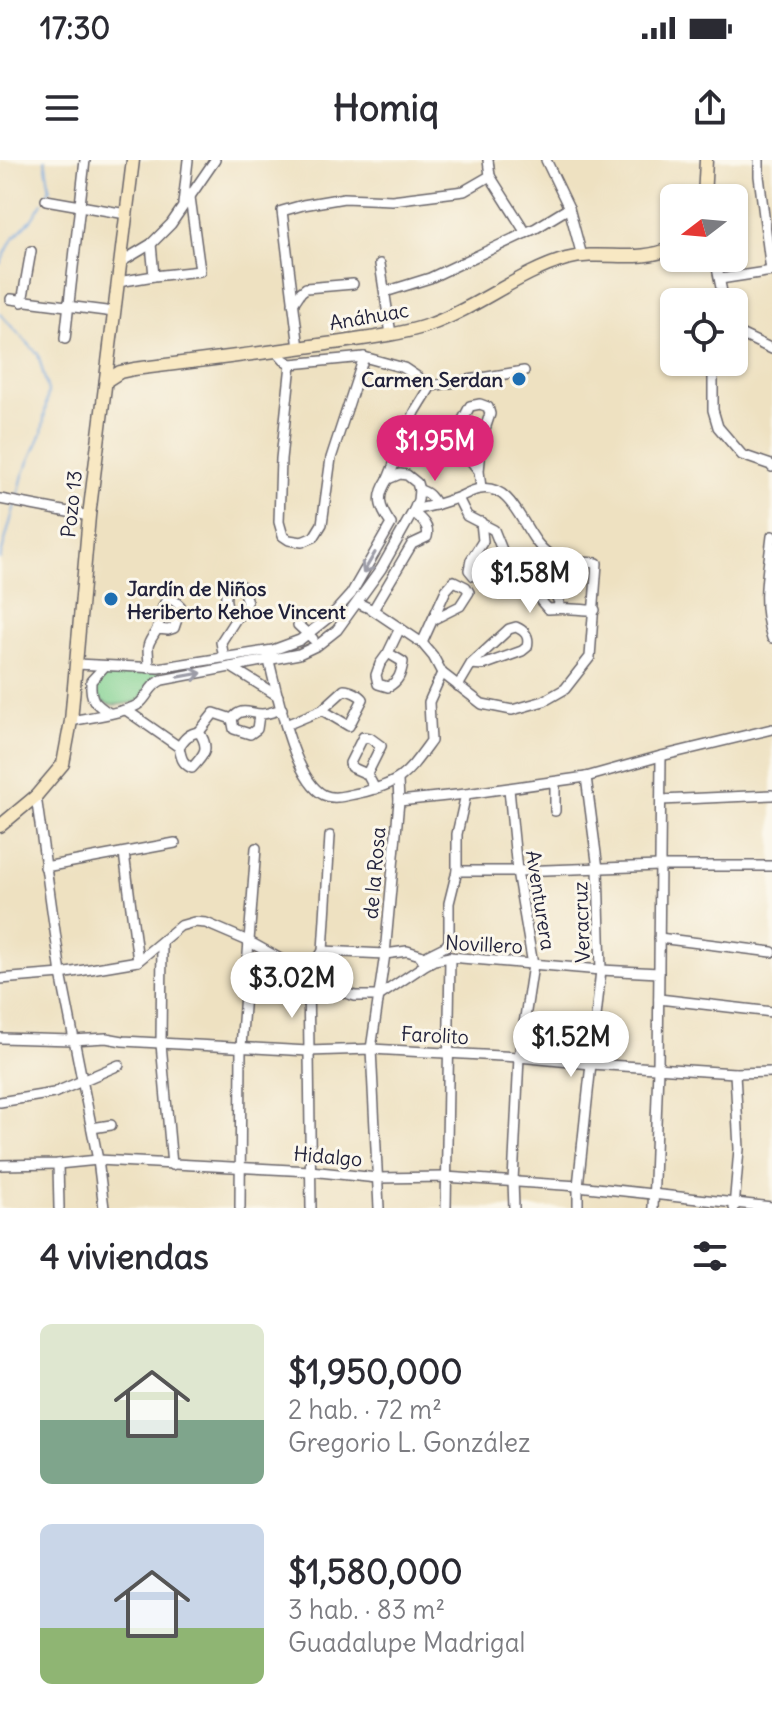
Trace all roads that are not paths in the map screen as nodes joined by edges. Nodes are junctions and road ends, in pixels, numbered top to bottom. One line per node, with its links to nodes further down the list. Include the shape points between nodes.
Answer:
1 (85, 160): 13 (street)
2 (133, 160): 16 (main road, Pozo 13)
3 (188, 160): 15 (street)
4 (215, 160): 11 (street)
5 (488, 160): 9 (street)
6 (546, 160): 14 (street)
7 (706, 160): 10 (main road)
8 (759, 160): 17 (street)
9 (490, 176): 18 (street); 35 (street, via 464,191 392,200 344,198 282,211)
10 (705, 184)
11 (190, 197): 15 (street); 27 (street, via 200,271)
12 (46, 200): 13 (street)
13 (79, 206): 16 (street); 36 (street)
14 (569, 208): 18 (street); 22 (street)
15 (182, 209): 19 (street)
16 (126, 214): 23 (main road, Pozo 13)
17 (768, 222): 25 (street)
18 (526, 233): 32 (street, via 430,278)
19 (151, 244): 23 (street); 27 (street)
20 (31, 251): 34 (street)
21 (660, 252): 22 (main road, Anáhuac, via 647,257)
22 (582, 256): 38 (main road, Anáhuac, via 546,267 432,324)
23 (121, 262): 29 (main road, Pozo 13)
24 (380, 264): 32 (street)
25 (772, 271): 28 (street)
26 (718, 272): 28 (street)
27 (154, 276): 29 (street)
28 (720, 279): 31 (street)
29 (118, 282): 37 (main road, Pozo 13)
30 (353, 284): 35 (street, via 306,288)
31 (722, 288)
32 (385, 292): 38 (street)
33 (11, 299): 34 (street)
34 (22, 302): 36 (street)
35 (293, 304): 41 (street)
36 (67, 307): 37 (street); 40 (street)
37 (114, 312): 48 (main road, Pozo 13)
38 (391, 334): 41 (main road, Anáhuac)
39 (748, 338): 42 (street)
40 (65, 339)
41 (299, 348): 43 (main road, Anáhuac)
42 (772, 349)
43 (277, 352): 45 (street); 48 (main road, Anáhuac, via 134,369)
44 (364, 357): 45 (street); 45 (street, via 331,458 322,524 314,537 302,542 283,536 279,522); 49 (street, via 404,368)
45 (291, 364)
46 (524, 371): 49 (street)
47 (713, 376): 50 (street, via 718,427 742,455)
48 (106, 381): 59 (main road, Pozo 13)
49 (431, 386): 52 (street)
50 (772, 467)
51 (479, 471): 51 (street, via 490,414 480,404 470,406 458,436); 53 (street)
52 (388, 479): 54 (street, via 407,475); 61 (street, via 380,501)
53 (481, 488): 55 (street); 67 (street, via 506,498 551,556 597,563)
54 (419, 490): 57 (street); 58 (street)
55 (458, 498): 57 (street); 60 (street, via 467,516)
56 (4, 500): 59 (street)
57 (436, 505): 58 (street)
58 (414, 511): 62 (street); 66 (street, via 427,537 412,544)
59 (89, 516): 80 (main road, Pozo 13)
60 (481, 522): 60 (street, via 483,541 469,570 487,577 502,560 502,550 494,530)
61 (391, 524): 62 (street); 73 (street, one-way to 73, via 351,594)
62 (402, 529): 64 (street)
63 (772, 536): 74 (street, via 764,591)
64 (358, 603): 66 (street); 76 (street)
65 (558, 608): 67 (street)
66 (373, 610): 71 (street)
67 (595, 610): 87 (street, via 590,657 555,695 512,710 482,704)
68 (237, 617): 78 (street, via 221,642)
69 (434, 619): 75 (street)
70 (298, 625): 73 (street)
71 (400, 628): 75 (street); 77 (street)
72 (157, 629): 84 (street, via 148,643)
73 (310, 634): 76 (street); 78 (street, via 273,650)
74 (772, 638)
75 (422, 643): 85 (street)
76 (318, 645): 79 (street)
77 (388, 653)
78 (224, 658): 84 (street)
79 (269, 661): 83 (street); 88 (street)
80 (76, 664): 82 (street); 95 (main road, Pozo 13)
81 (471, 664): 81 (street, via 522,651 529,640 524,631 509,629); 87 (street)
82 (104, 667): 84 (street); 92 (street, via 91,681 91,693)
83 (231, 667): 86 (street, one-way to 83); 88 (street)
84 (154, 668): 86 (street)
85 (442, 673): 87 (street); 103 (street, via 429,702 431,741)
86 (162, 680): 90 (street, via 154,683 140,705)
87 (458, 686)
88 (278, 696): 89 (street)
89 (282, 709): 93 (street); 96 (street)
90 (126, 710): 92 (street); 99 (street)
91 (322, 710): 91 (street, via 349,726 363,699 344,690); 96 (street)
92 (109, 713): 95 (street)
93 (259, 715): 94 (street, via 248,711); 94 (street, via 257,729 250,734 234,729)
94 (232, 719): 98 (street, via 214,713)
95 (71, 721): 109 (main road, Pozo 13, via 63,764)
96 (286, 725): 105 (street, via 310,785 336,798)
97 (772, 729): 100 (street)
98 (199, 732): 99 (street); 99 (street, via 206,750 192,768 181,759)
99 (179, 747)
100 (661, 756): 102 (street); 110 (street)
101 (367, 774): 105 (street)
102 (586, 777): 104 (street); 121 (street, Veracruz)
103 (398, 781): 105 (street); 111 (street, de la Rosa)
104 (555, 782): 106 (street); 112 (street)
105 (375, 789)
106 (509, 789): 107 (street); 123 (street, Aventurera)
107 (466, 794): 111 (street); 122 (street, via 457,834)
108 (772, 795): 110 (street)
109 (36, 796): 113 (main road, Pozo 13); 120 (street)
110 (661, 800): 118 (street)
111 (399, 801): 129 (street, de la Rosa)
112 (555, 811)
113 (0, 826)
114 (330, 836): 127 (street)
115 (175, 843): 117 (street)
116 (256, 848): 125 (street)
117 (124, 853): 120 (street); 131 (street)
118 (660, 866): 119 (street); 121 (street); 124 (street)
119 (772, 866)
120 (45, 867): 136 (street)
121 (598, 869): 123 (street); 134 (street, Veracruz)
122 (457, 871): 123 (street); 132 (street, via 449,903 449,941)
123 (517, 871): 133 (street, Aventurera)
124 (659, 938): 128 (street); 135 (street)
125 (248, 941): 126 (street, via 194,922 180,926); 137 (street); 145 (street)
126 (162, 942): 131 (street); 144 (street)
127 (323, 951): 129 (street); 137 (street)
128 (772, 952)
129 (385, 954): 132 (street, via 407,951); 139 (street, de la Rosa)
130 (450, 957): 132 (street, Novillero); 133 (street, Novillero); 148 (street)
131 (138, 961): 136 (street)
132 (423, 961): 139 (street, Novillero)
133 (533, 965): 134 (street, Novillero); 149 (street, Aventurera)
134 (601, 970): 135 (street, Novillero); 150 (street, Veracruz)
135 (659, 973): 140 (street)
136 (61, 974): 138 (street); 143 (street)
137 (308, 975): 139 (street, via 355,996); 147 (street)
138 (0, 979)
139 (379, 996): 146 (street, de la Rosa)
140 (659, 999): 141 (street); 152 (street)
141 (772, 1012)
142 (0, 1038): 143 (street, Farolito)
143 (73, 1040): 144 (street, Farolito); 155 (street)
144 (161, 1044): 145 (street, Farolito); 162 (street)
145 (241, 1047): 147 (street, Farolito); 163 (street)
146 (371, 1049): 147 (street, Farolito); 148 (street, Farolito); 166 (street, de la Rosa)
147 (308, 1051): 164 (street)
148 (447, 1054): 149 (street, Farolito); 165 (street)
149 (519, 1057): 150 (street, Farolito); 167 (street, Aventurera)
150 (591, 1064): 152 (street, Farolito); 168 (street, Veracruz)
151 (119, 1065): 155 (street)
152 (658, 1068): 154 (street, Farolito); 169 (street)
153 (772, 1072): 154 (street, Farolito)
154 (735, 1073): 170 (street, via 739,1149)
155 (82, 1082): 156 (street, via 54,1093); 158 (street)
156 (0, 1102)
157 (111, 1125): 158 (street)
158 (92, 1128): 159 (street)
159 (98, 1160): 160 (street, Hidalgo); 162 (street, Hidalgo); 173 (street)
160 (58, 1164): 161 (street, Hidalgo); 172 (street)
161 (0, 1165)
162 (172, 1165): 163 (street, Hidalgo)
163 (239, 1169): 164 (street, Hidalgo); 174 (street)
164 (310, 1171): 166 (street, Hidalgo); 175 (street)
165 (445, 1177): 166 (street, Hidalgo); 167 (street, Hidalgo); 177 (street)
166 (377, 1178): 176 (street, de la Rosa)
167 (513, 1181): 168 (street, Hidalgo); 178 (street, Aventurera)
168 (578, 1186): 169 (street, Hidalgo); 179 (street, Veracruz)
169 (653, 1195): 170 (street, Hidalgo); 180 (street)
170 (734, 1205): 171 (street, Hidalgo)
171 (772, 1207)
172 (59, 1208)
173 (104, 1208)
174 (240, 1208)
175 (311, 1208)
176 (379, 1208)
177 (446, 1208)
178 (514, 1208)
179 (578, 1208)
180 (653, 1208)

